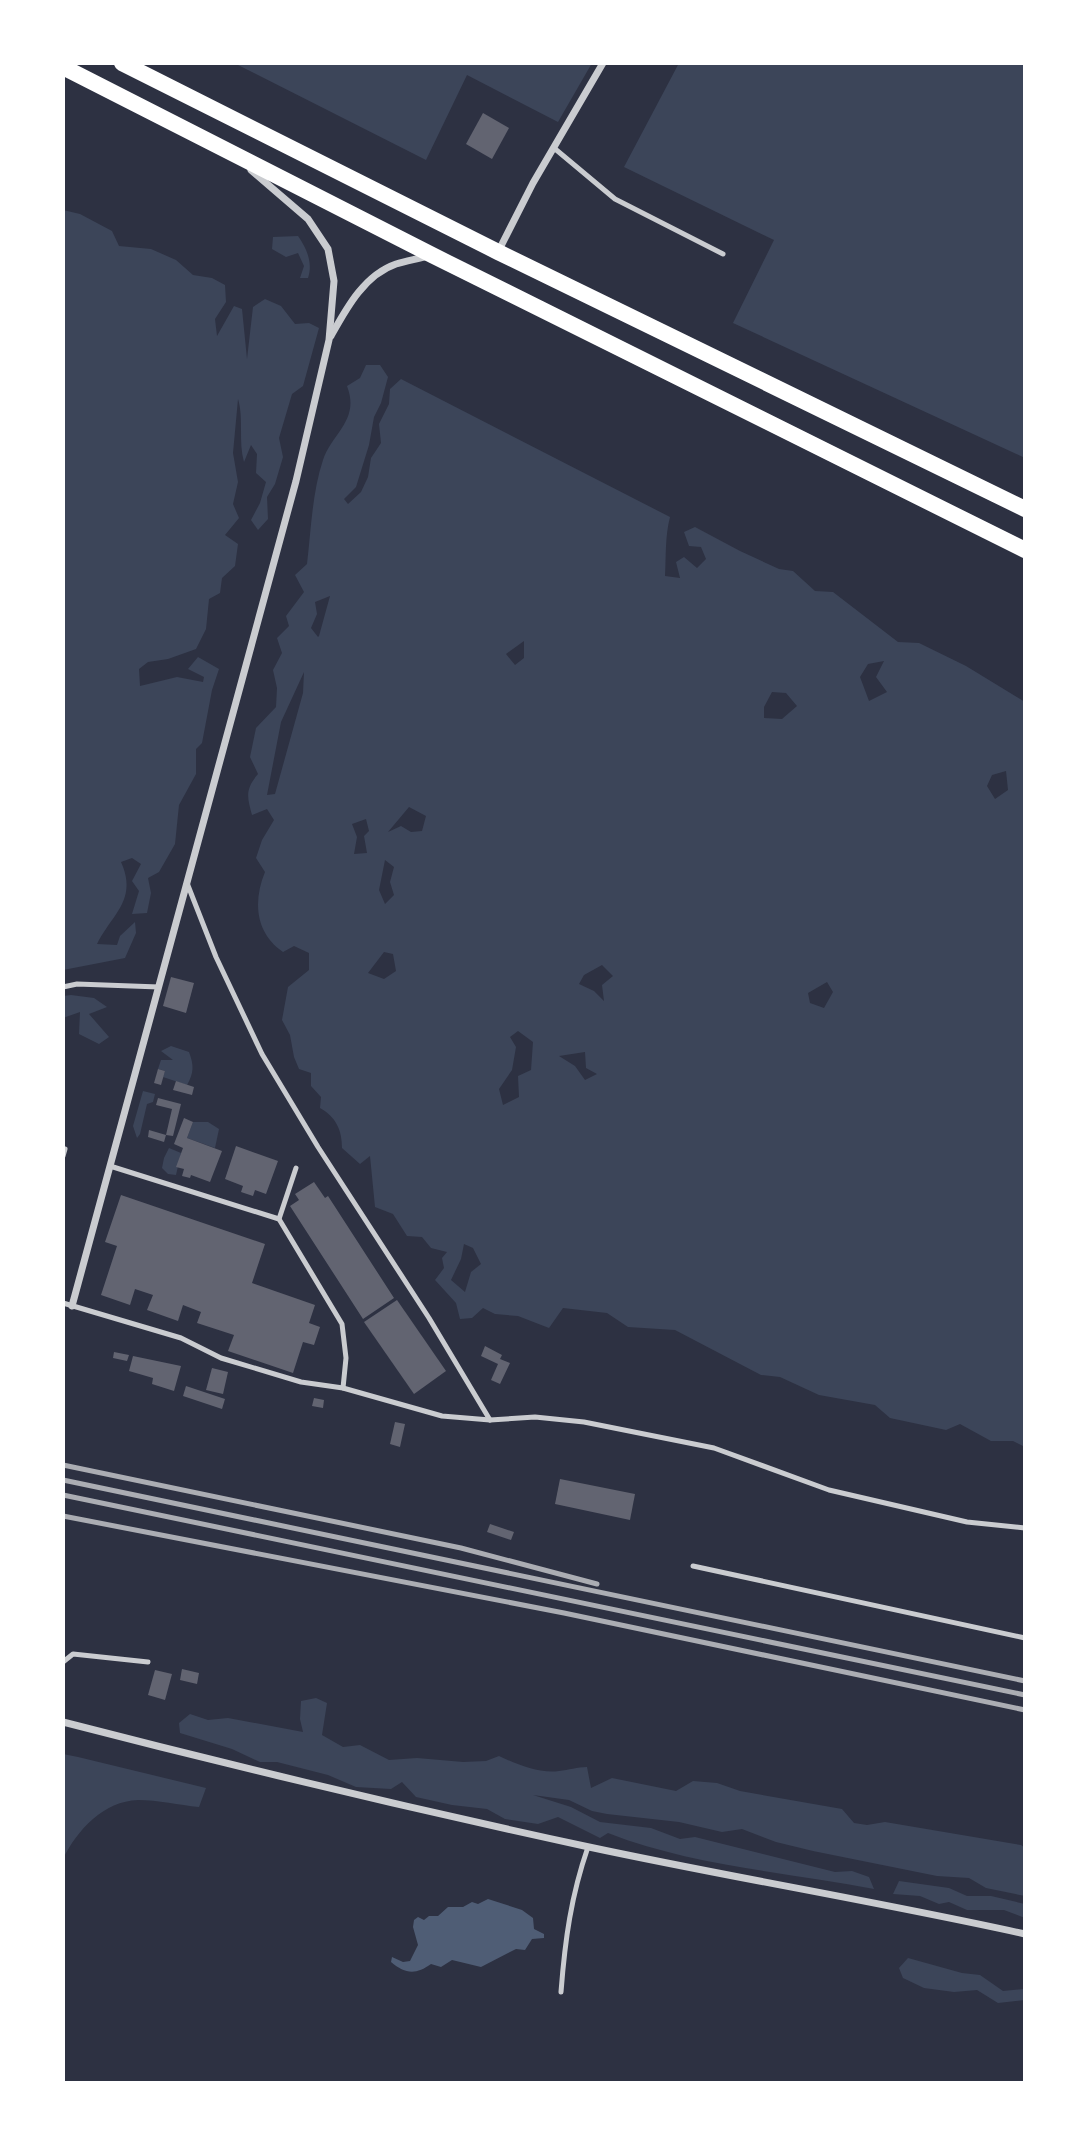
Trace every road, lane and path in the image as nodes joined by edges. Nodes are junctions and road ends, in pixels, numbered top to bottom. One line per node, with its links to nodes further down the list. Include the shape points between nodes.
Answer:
1 (122, 63): 6 (main road)
2 (603, 63): 4 (street)
3 (63, 67): 5 (main road)
4 (554, 148): 6 (street); 7 (lane, via 615,199)
5 (229, 152): 8 (main road); 9 (street, via 290,201 328,249 334,281)
6 (498, 252): 10 (main road)
7 (723, 254)
8 (432, 255): 9 (street, via 395,265 370,280); 11 (main road)
9 (330, 340): 12 (street)
10 (1025, 509)
11 (1025, 550)
12 (187, 883): 14 (street); 23 (lane, via 262,1054)
13 (63, 987): 14 (lane)
14 (159, 987): 17 (street)
15 (65, 1149): 16 (lane)
16 (63, 1156)
17 (110, 1166): 19 (lane); 21 (street)
18 (296, 1168): 19 (lane)
19 (279, 1219): 22 (lane, via 342,1324)
20 (63, 1303): 21 (lane)
21 (72, 1306): 22 (lane, via 181,1338 221,1358 301,1382)
22 (343, 1388): 23 (lane, via 442,1416)
23 (490, 1420): 24 (lane, via 536,1417 584,1422 714,1448 829,1490 967,1522)
24 (1025, 1528)
25 (693, 1566): 26 (lane)
26 (1025, 1638)
27 (63, 1662): 28 (lane, via 73,1654)
28 (148, 1662)
29 (63, 1722): 30 (street)
30 (588, 1847): 31 (street); 32 (lane, via 567,1924)
31 (1025, 1934)
32 (561, 1992)

